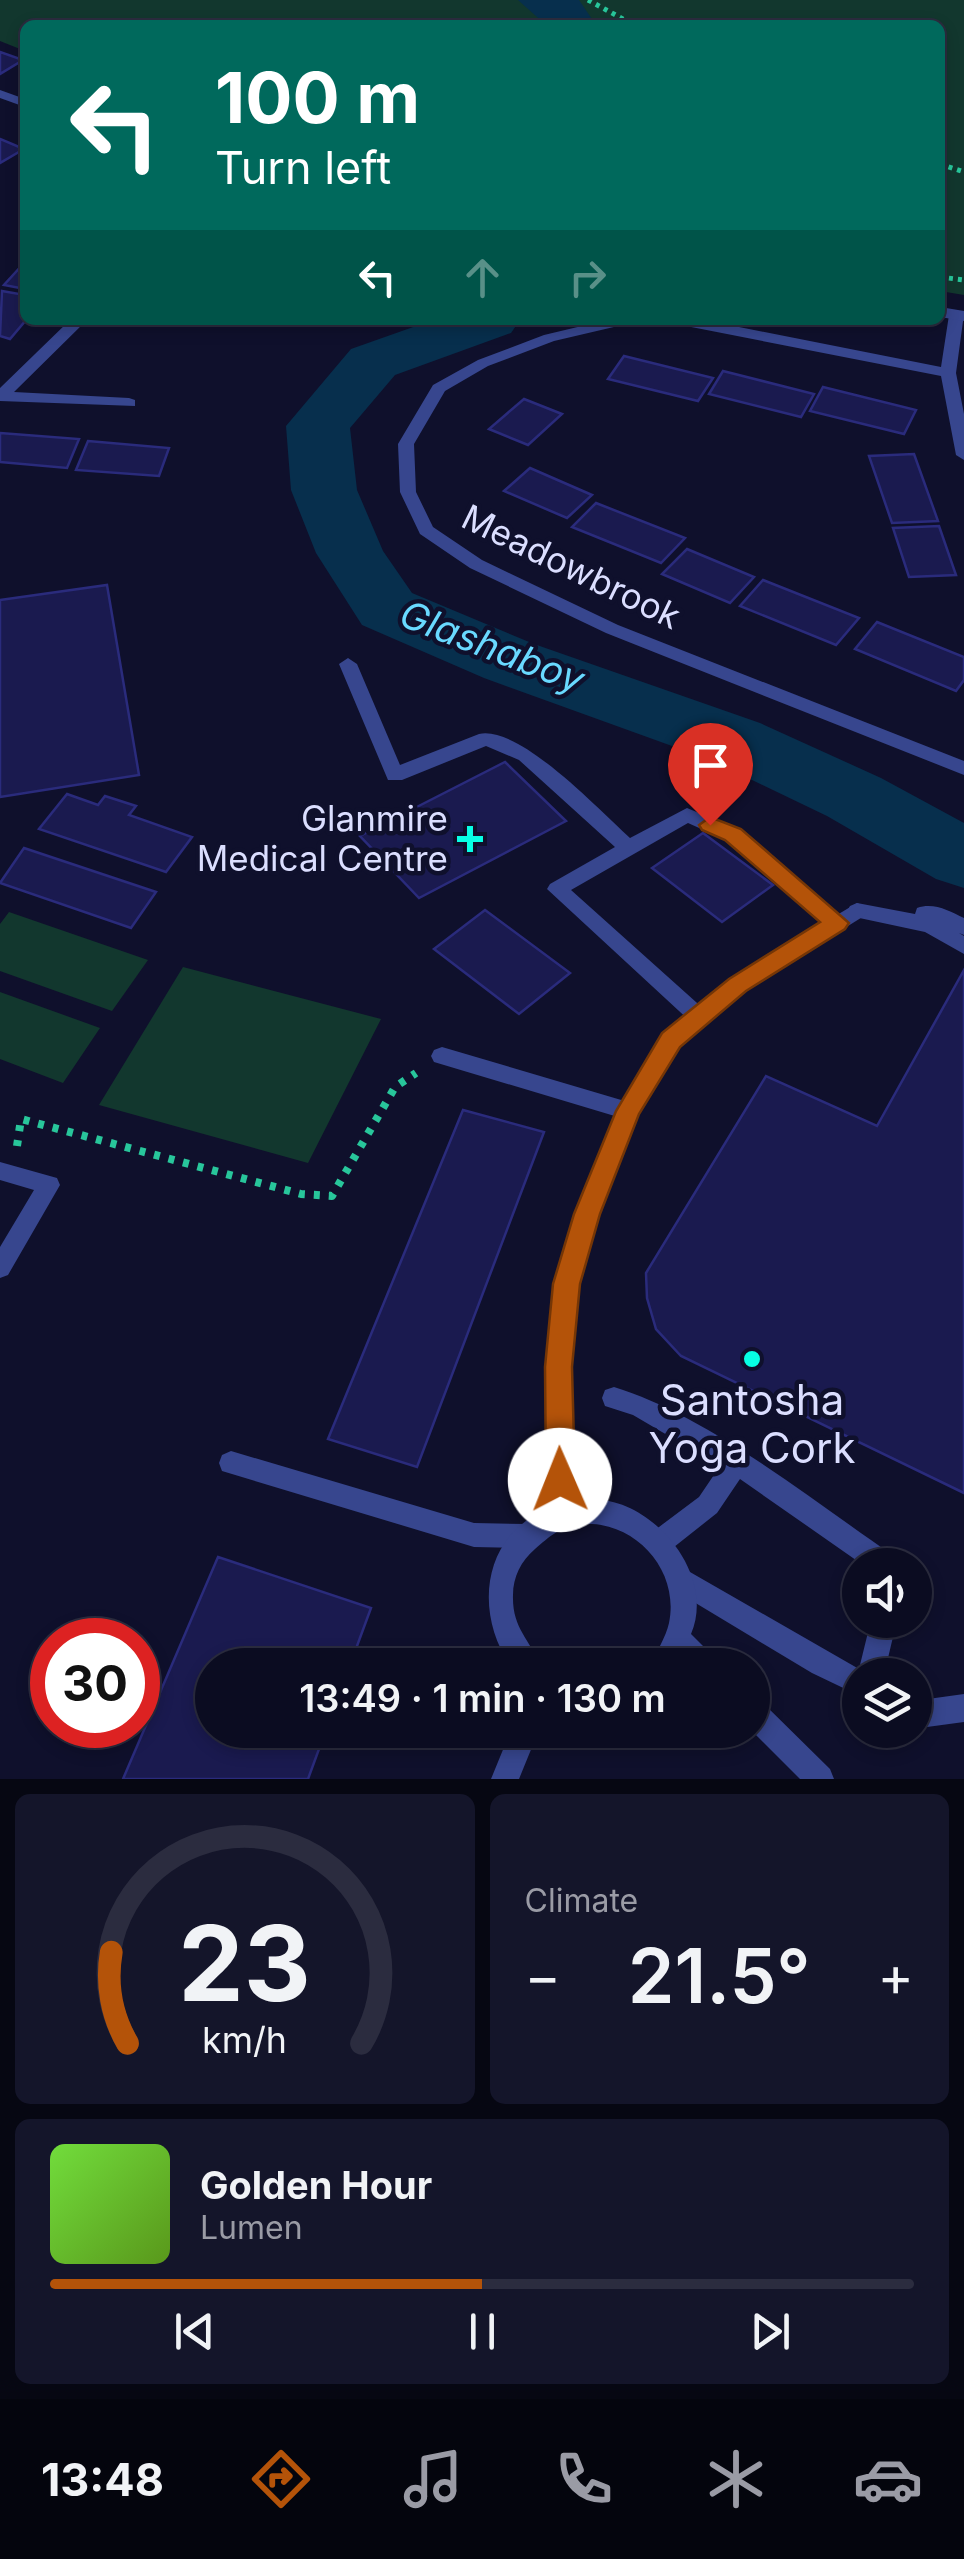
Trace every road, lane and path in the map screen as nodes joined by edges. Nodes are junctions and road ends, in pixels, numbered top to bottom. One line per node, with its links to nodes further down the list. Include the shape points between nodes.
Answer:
1 (588, 0): 2 (path)
2 (625, 20)
3 (954, 314): 7 (street)
4 (74, 325): 8 (street)
5 (605, 325): 12 (street, Meadowbrook, via 483,363 440,388 406,444 408,492 426,530 476,564 612,630)
6 (706, 325): 7 (street)
7 (948, 373): 10 (street)
8 (0, 396): 9 (street)
9 (129, 403)
10 (964, 455)
11 (348, 664): 13 (street, via 395,776 486,740 526,754)
12 (964, 768)
13 (628, 848): 14 (street, via 687,815 733,835); 17 (street, via 557,889)
14 (847, 917): 15 (street, via 937,914); 16 (street, via 930,925); 17 (street, via 737,985)
15 (964, 928)
16 (964, 946)
17 (699, 1017): 19 (street, via 671,1040)
18 (442, 1056): 19 (street); 20 (path, via 395,1087 332,1196 300,1194 21,1119 16,1149)
19 (628, 1111): 26 (street, via 567,1284 558,1367)
20 (33, 1154)
21 (0, 1170): 22 (street, via 49,1185)
22 (0, 1268)
23 (614, 1398): 25 (street, via 640,1406)
24 (231, 1463): 27 (street, via 474,1536)
25 (736, 1463): 28 (street, via 708,1505); 29 (street)
26 (561, 1517): 27 (street); 28 (street, via 614,1516)
27 (527, 1536): 32 (street, via 500,1583 500,1610)
28 (660, 1542): 30 (street)
29 (860, 1548)
30 (684, 1581): 31 (street, via 687,1612); 35 (street)
31 (680, 1641): 33 (street); 34 (street)
32 (514, 1648)
33 (675, 1648)
34 (687, 1648)
35 (842, 1674)
36 (964, 1708): 37 (street)
37 (932, 1712)
38 (770, 1730): 41 (street)
39 (518, 1748): 40 (street)
40 (505, 1779)
41 (820, 1779)

